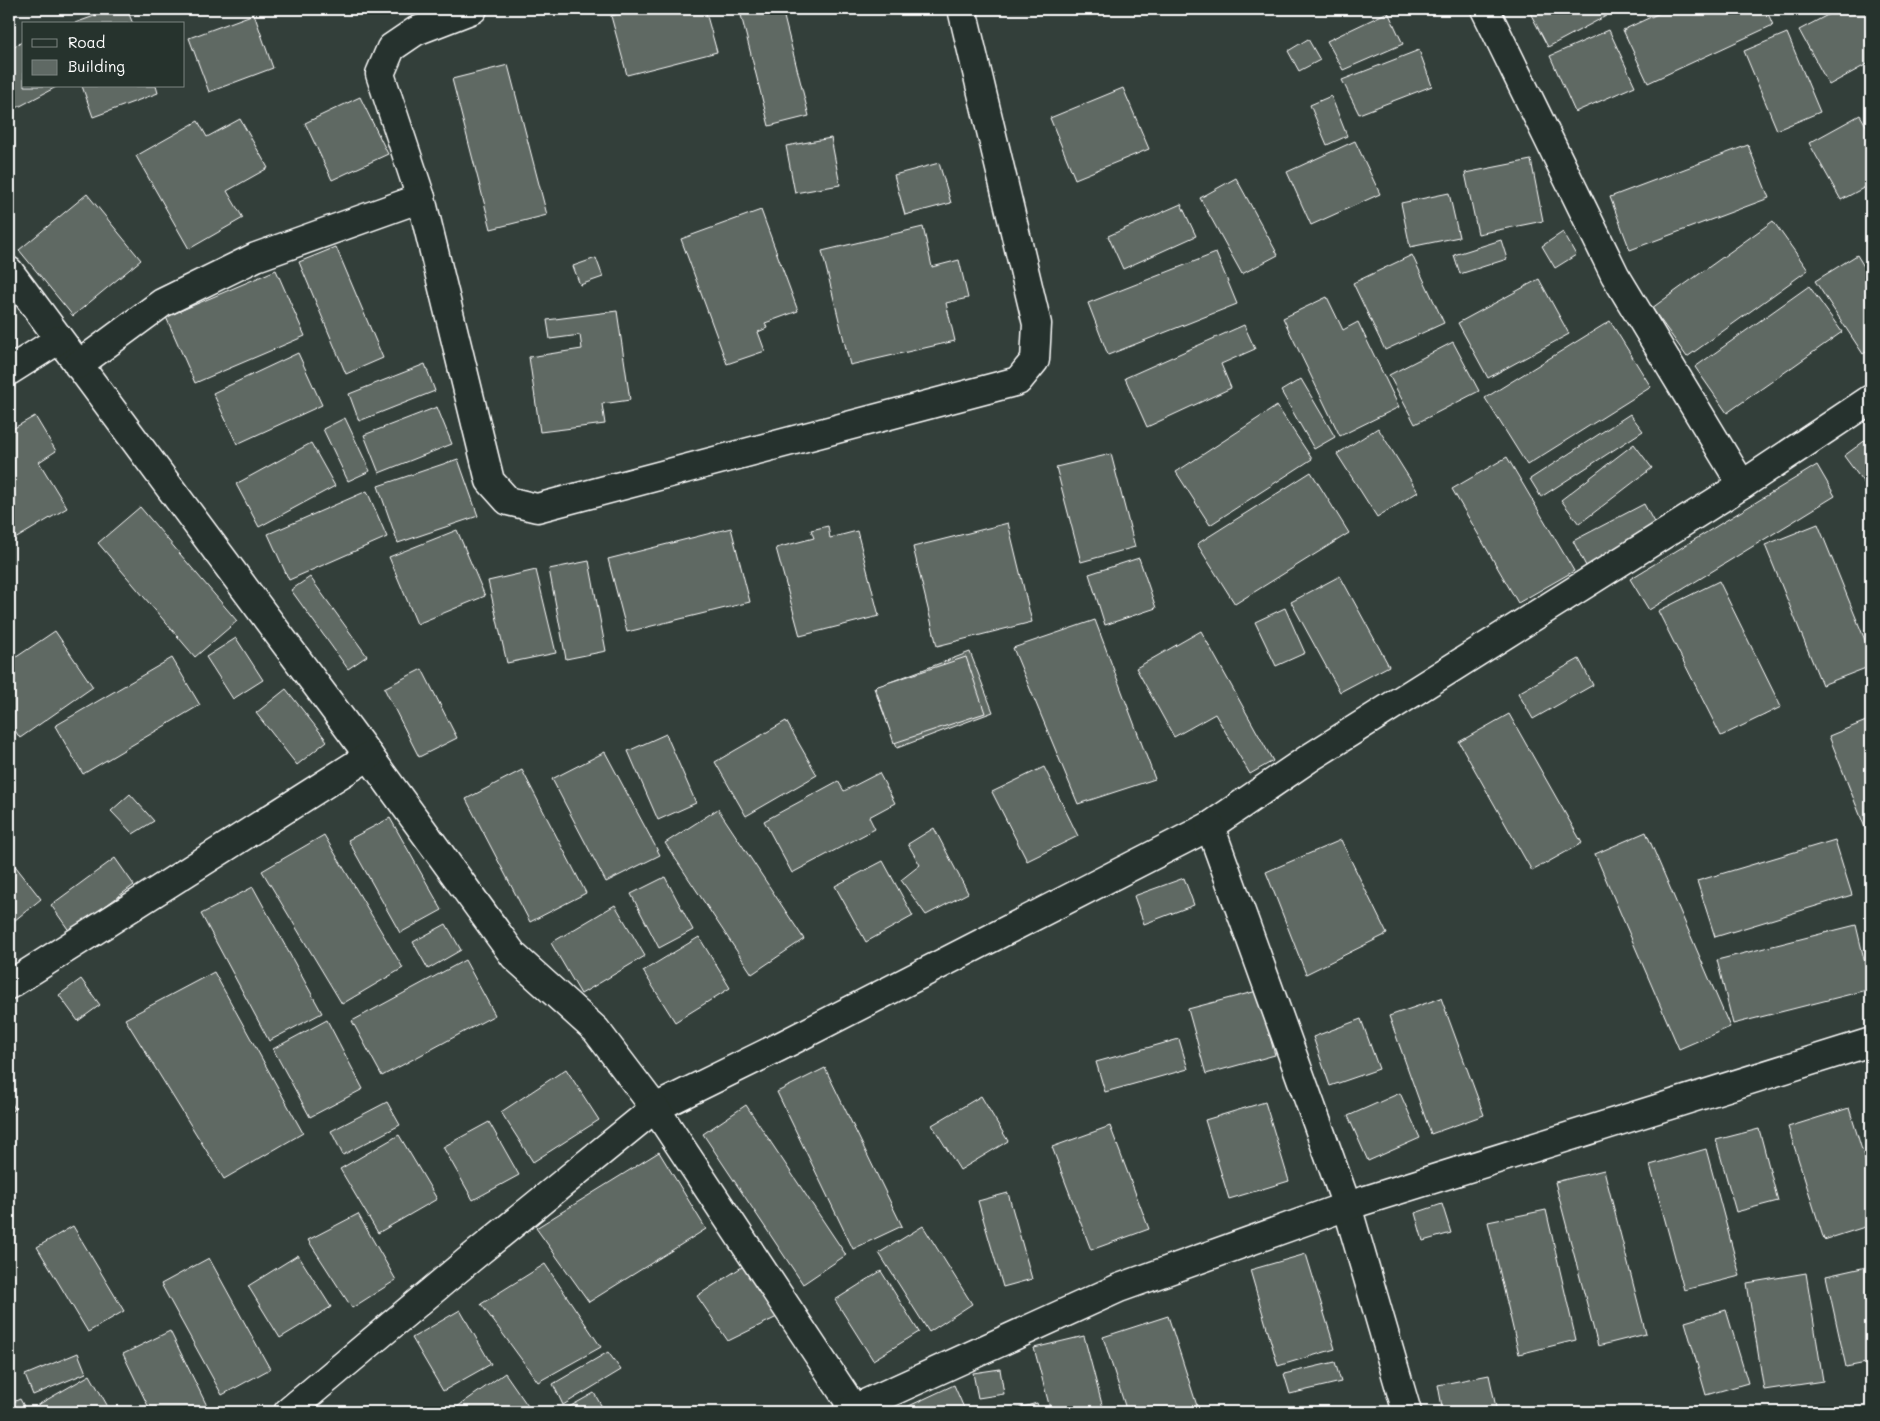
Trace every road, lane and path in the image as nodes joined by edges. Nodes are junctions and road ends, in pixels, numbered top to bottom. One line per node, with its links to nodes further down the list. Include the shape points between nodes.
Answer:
1 (474, 9): 4 (street, via 416,31 391,48 380,74)
2 (962, 9): 4 (street, via 1038,324 1035,360 1018,381 537,508 508,501 490,482)
3 (1485, 9): 10 (street, via 1615,275)
4 (421, 198): 7 (street, via 256,257 162,303)
5 (9, 271): 6 (street)
6 (58, 340): 7 (street); 8 (street)
7 (78, 365): 11 (street)
8 (9, 371)
9 (1871, 399): 10 (street)
10 (1742, 485): 12 (street, via 1311,757)
11 (369, 756): 13 (street); 15 (street, via 514,956 596,1030)
12 (1210, 826): 15 (street); 16 (street)
13 (9, 985)
14 (1871, 1042): 16 (street)
15 (655, 1108): 17 (street); 18 (street)
16 (1346, 1206): 17 (street, via 1119,1288); 19 (street)
17 (850, 1411)
18 (288, 1412)
19 (1408, 1412)

